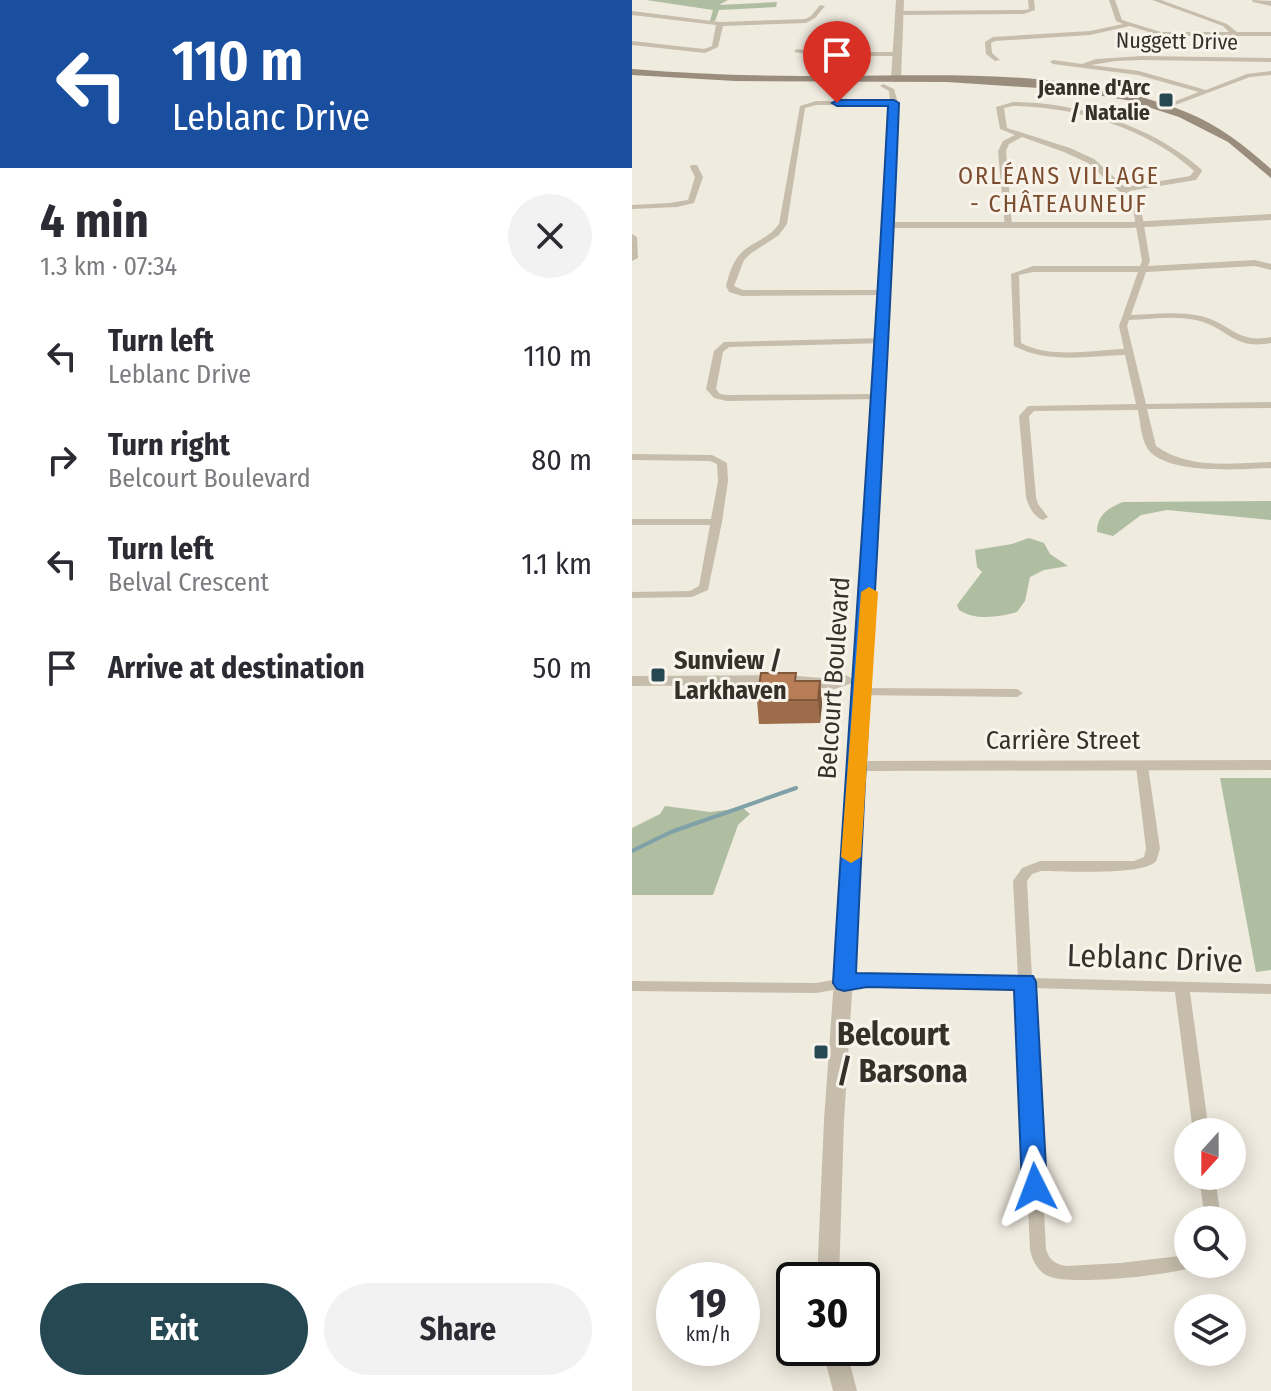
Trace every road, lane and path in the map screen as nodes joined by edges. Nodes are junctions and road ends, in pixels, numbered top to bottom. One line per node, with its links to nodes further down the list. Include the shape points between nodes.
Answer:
1 (900, 0): 9 (street)
2 (1031, 0): 9 (street, via 1029,11)
3 (1112, 0): 11 (street, via 1116,19)
4 (1155, 0): 12 (street, via 1225,25)
5 (1256, 0): 6 (street)
6 (1271, 4)
7 (822, 6): 10 (street, via 806,21)
8 (632, 13): 10 (street)
9 (899, 13): 16 (street)
10 (720, 24): 14 (street, via 715,47 705,51)
11 (1128, 25): 12 (street, via 1161,34); 17 (street, via 993,39 988,42 989,54)
12 (1235, 34): 13 (street)
13 (1271, 34)
14 (632, 43)
15 (797, 51): 16 (street)
16 (898, 54): 23 (street)
17 (997, 60)
18 (1271, 60): 20 (street, Nuggett Drive, via 1136,57 1095,59)
19 (1053, 62): 20 (street)
20 (1084, 65): 25 (street, via 1139,73)
21 (632, 69): 23 (main road)
22 (1271, 73): 25 (street, via 1249,75)
23 (896, 76): 27 (main road, via 1033,78); 31 (main road, via 1031,82 1140,102 1226,138)
24 (883, 86): 26 (street, via 892,90)
25 (1206, 92): 27 (street)
26 (894, 103): 35 (street, Belcourt Boulevard); 42 (street, via 802,107 783,224 736,262 730,286 742,293)
27 (1170, 105): 29 (main road, via 1232,132)
28 (1019, 136): 32 (street, via 1081,156); 32 (street, via 1002,126 1000,107 1047,107 1118,124 1171,148 1198,171 1193,178); 36 (street, via 1002,151)
29 (1271, 160)
30 (694, 167): 33 (street, via 699,177 691,201)
31 (1271, 175)
32 (1123, 190): 37 (street, via 1136,202)
33 (632, 207)
34 (1271, 217): 37 (street)
35 (888, 225): 36 (street); 42 (street, Belcourt Boulevard)
36 (1008, 225): 37 (street)
37 (1141, 225): 41 (street)
38 (632, 237): 39 (street)
39 (632, 258)
40 (1271, 267): 41 (street, via 1255,263)
41 (1145, 269): 43 (street); 46 (street, via 1033,269 1013,277 1021,348)
42 (886, 293): 45 (street, Belcourt Boulevard)
43 (1125, 318): 44 (street, via 1195,318 1243,341); 46 (street)
44 (1271, 340)
45 (883, 341): 47 (street, Belcourt Boulevard); 47 (street, via 727,344 719,351 711,389 727,398)
46 (1128, 352): 48 (street)
47 (881, 397): 57 (street, Belcourt Boulevard)
48 (1139, 405): 49 (street); 51 (street, via 1147,440 1164,457 1199,465); 52 (street, via 1046,405 1026,410 1031,497)
49 (1271, 405)
50 (632, 457): 54 (street, via 719,460 723,481)
51 (1271, 465)
52 (1043, 517)
53 (632, 522): 54 (street)
54 (717, 522): 55 (street, via 700,592)
55 (632, 595)
56 (632, 681): 57 (street)
57 (856, 684): 58 (street); 60 (street, Belcourt Boulevard)
58 (1017, 693)
59 (1271, 765): 61 (street, Carrière Street)
60 (855, 766): 61 (street, Carrière Street); 63 (street, Belcourt Boulevard)
61 (1142, 766): 62 (street, via 1150,860 1135,866 1040,866 1022,876)
62 (1025, 982): 63 (street, Leblanc Drive); 65 (street, Leblanc Drive); 69 (street, via 1040,1259 1069,1273)
63 (844, 983): 64 (street, Leblanc Drive, via 816,988); 68 (street, Belcourt Boulevard)
64 (632, 986)
65 (1182, 987): 66 (street, Leblanc Drive); 67 (street)
66 (1271, 989)
67 (1199, 1118)
68 (829, 1262)
69 (1174, 1263)
70 (839, 1366): 71 (street)
71 (845, 1391)

